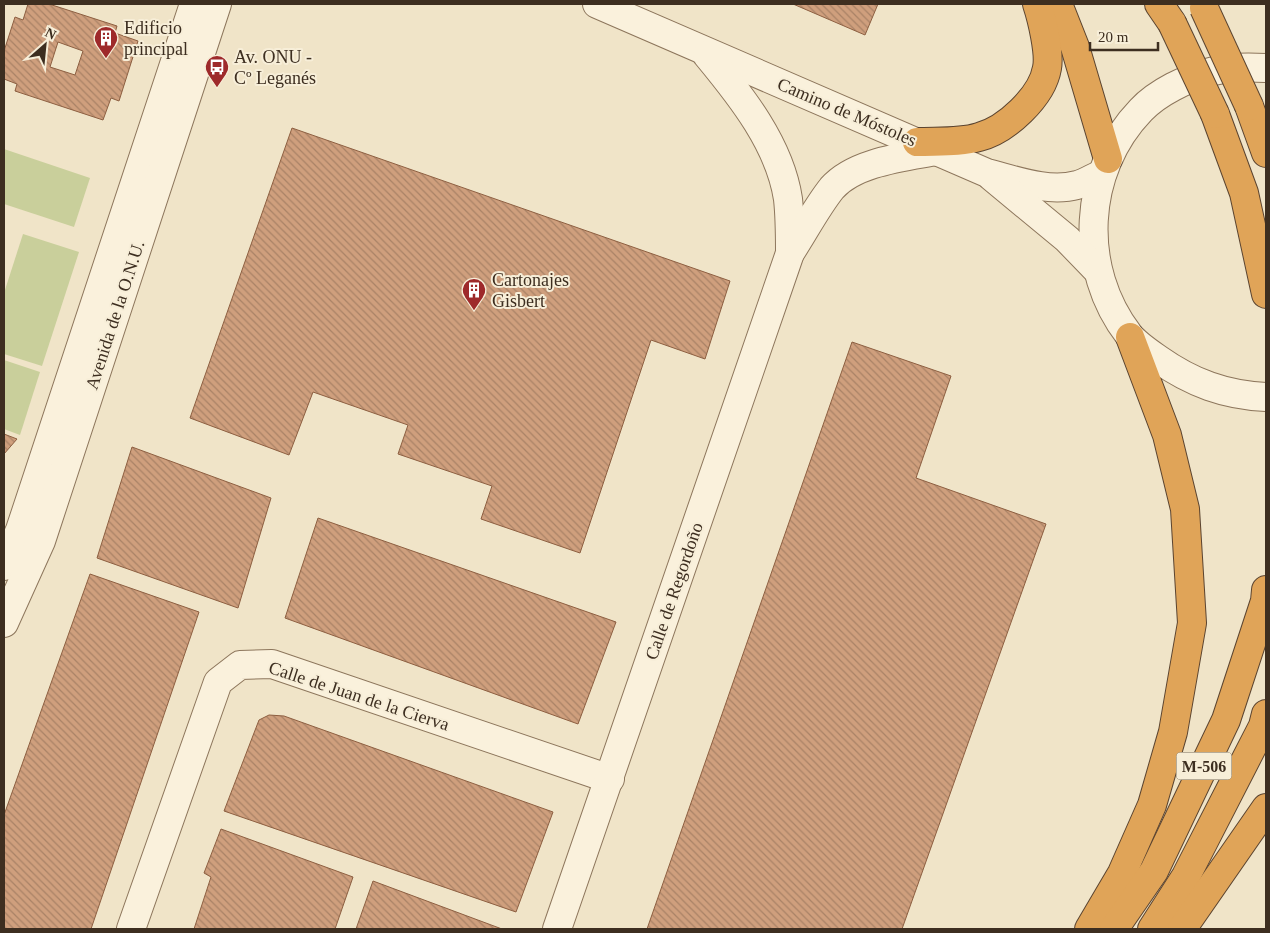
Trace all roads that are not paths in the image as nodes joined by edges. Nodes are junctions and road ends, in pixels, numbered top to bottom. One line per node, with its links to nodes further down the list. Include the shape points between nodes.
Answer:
1 (194, 4): 19 (street, Avenida de la O.N.U., via 20,530)
2 (217, 4): 21 (street, Avenida de la O.N.U., via 41,541)
3 (597, 4): 8 (street, Camino de Móstoles)
4 (1037, 4): 10 (highway, via 1043,22 1047,68 1036,93 1021,111 993,132 978,138)
5 (1058, 4): 12 (highway, via 1078,56)
6 (1203, 6): 11 (highway, bridge, via 1249,106)
7 (1166, 13): 16 (highway, bridge, via 1215,114 1244,193)
8 (704, 51): 10 (street, Camino de Móstoles); 14 (street, via 752,114 777,161 788,197)
9 (1266, 68): 12 (street, via 1211,71 1168,90 1141,109)
10 (927, 146): 13 (street, Camino de Móstoles); 14 (street, via 881,161 833,187)
11 (1266, 153)
12 (1105, 166): 13 (street, Camino de Móstoles, via 1078,185 1066,187 1047,187); 15 (street, via 1093,219)
13 (987, 173): 15 (street, via 1067,239)
14 (790, 253): 23 (street, Calle de Regordoño)
15 (1097, 270): 17 (street, via 1114,313)
16 (1266, 294)
17 (1130, 337): 18 (street, via 1180,374 1212,389); 27 (highway, via 1167,435 1185,509 1192,623 1172,732 1152,805 1122,873)
18 (1266, 397)
19 (4, 566)
20 (1266, 590): 28 (highway, M-506, via 1226,720 1154,872)
21 (4, 623)
22 (1266, 714): 29 (highway, M-506, via 1263,726 1186,876)
23 (610, 779): 25 (street, Calle de Juan de la Cierva, via 272,664 240,665 218,682); 26 (street, Calle de Regordoño)
24 (1266, 808): 30 (highway)
25 (131, 929)
26 (557, 929)
27 (1089, 929)
28 (1114, 929)
29 (1152, 929)
30 (1182, 929)

